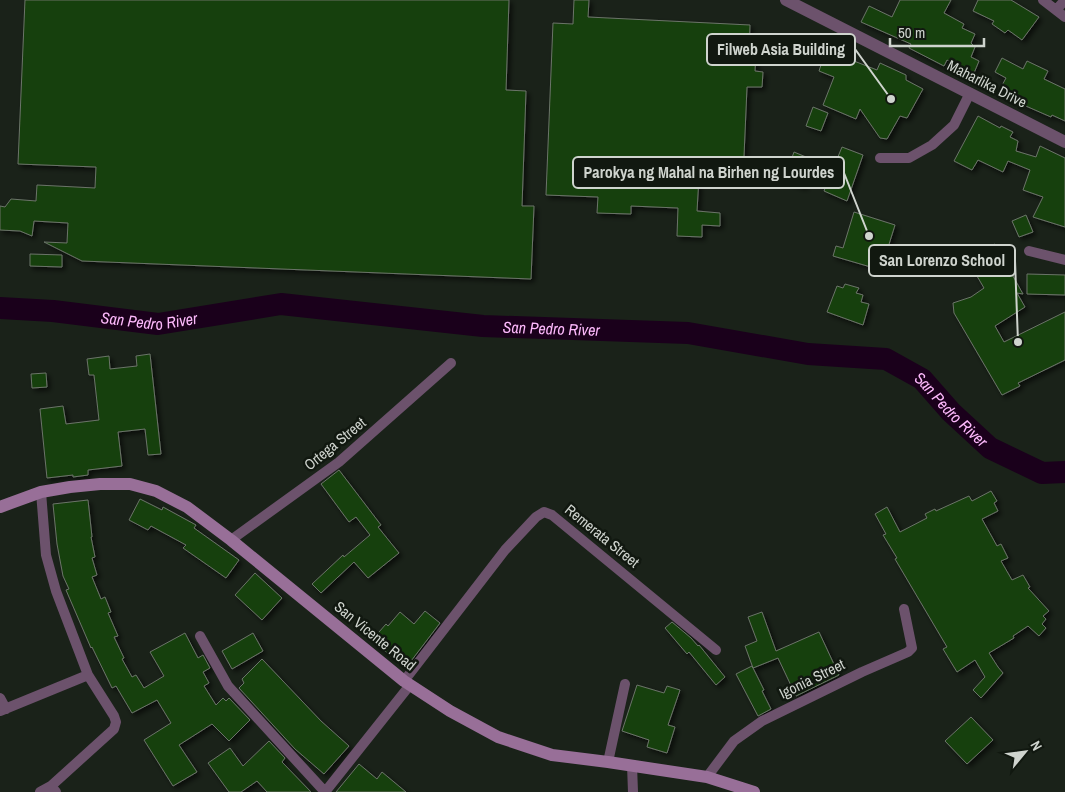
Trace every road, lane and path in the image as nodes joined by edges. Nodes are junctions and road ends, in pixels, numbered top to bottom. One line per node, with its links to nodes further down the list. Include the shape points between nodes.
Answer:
1 (786, 0): 6 (street, Maharlika Drive)
2 (1043, 0): 4 (street)
3 (1065, 0): 4 (street)
4 (1056, 10): 5 (street)
5 (1065, 17)
6 (970, 94): 7 (street, Maharlika Drive); 8 (street, via 954,125 932,145 909,158)
7 (1065, 142)
8 (880, 158)
9 (1029, 251): 10 (street)
10 (1065, 260)
11 (451, 363): 14 (street, Ortega Street, via 339,462)
12 (41, 492): 13 (main road, San Vicente Road); 14 (main road, San Vicente Road, via 130,484 156,491 187,508); 18 (street, via 46,556)
13 (0, 507)
14 (231, 540): 19 (main road, San Vicente Road)
15 (904, 609): 25 (street, Igonia Street, via 912,648 908,652 762,721 734,741)
16 (200, 636): 28 (street, via 228,686)
17 (716, 650): 19 (street, Remerata Street, via 552,515 544,512 505,550)
18 (88, 675): 22 (street); 26 (street, via 114,716 115,726)
19 (407, 683): 23 (main road, San Vicente Road, via 498,737 552,755); 28 (street)
20 (624, 684): 23 (street)
21 (0, 698): 22 (street)
22 (3, 710)
23 (608, 762): 24 (main road, San Vicente Road)
24 (632, 765): 25 (main road, San Vicente Road); 29 (street)
25 (707, 777): 30 (main road, San Vicente Road)
26 (54, 789): 27 (street)
27 (40, 792)
28 (325, 792)
29 (633, 792)
30 (754, 792)

